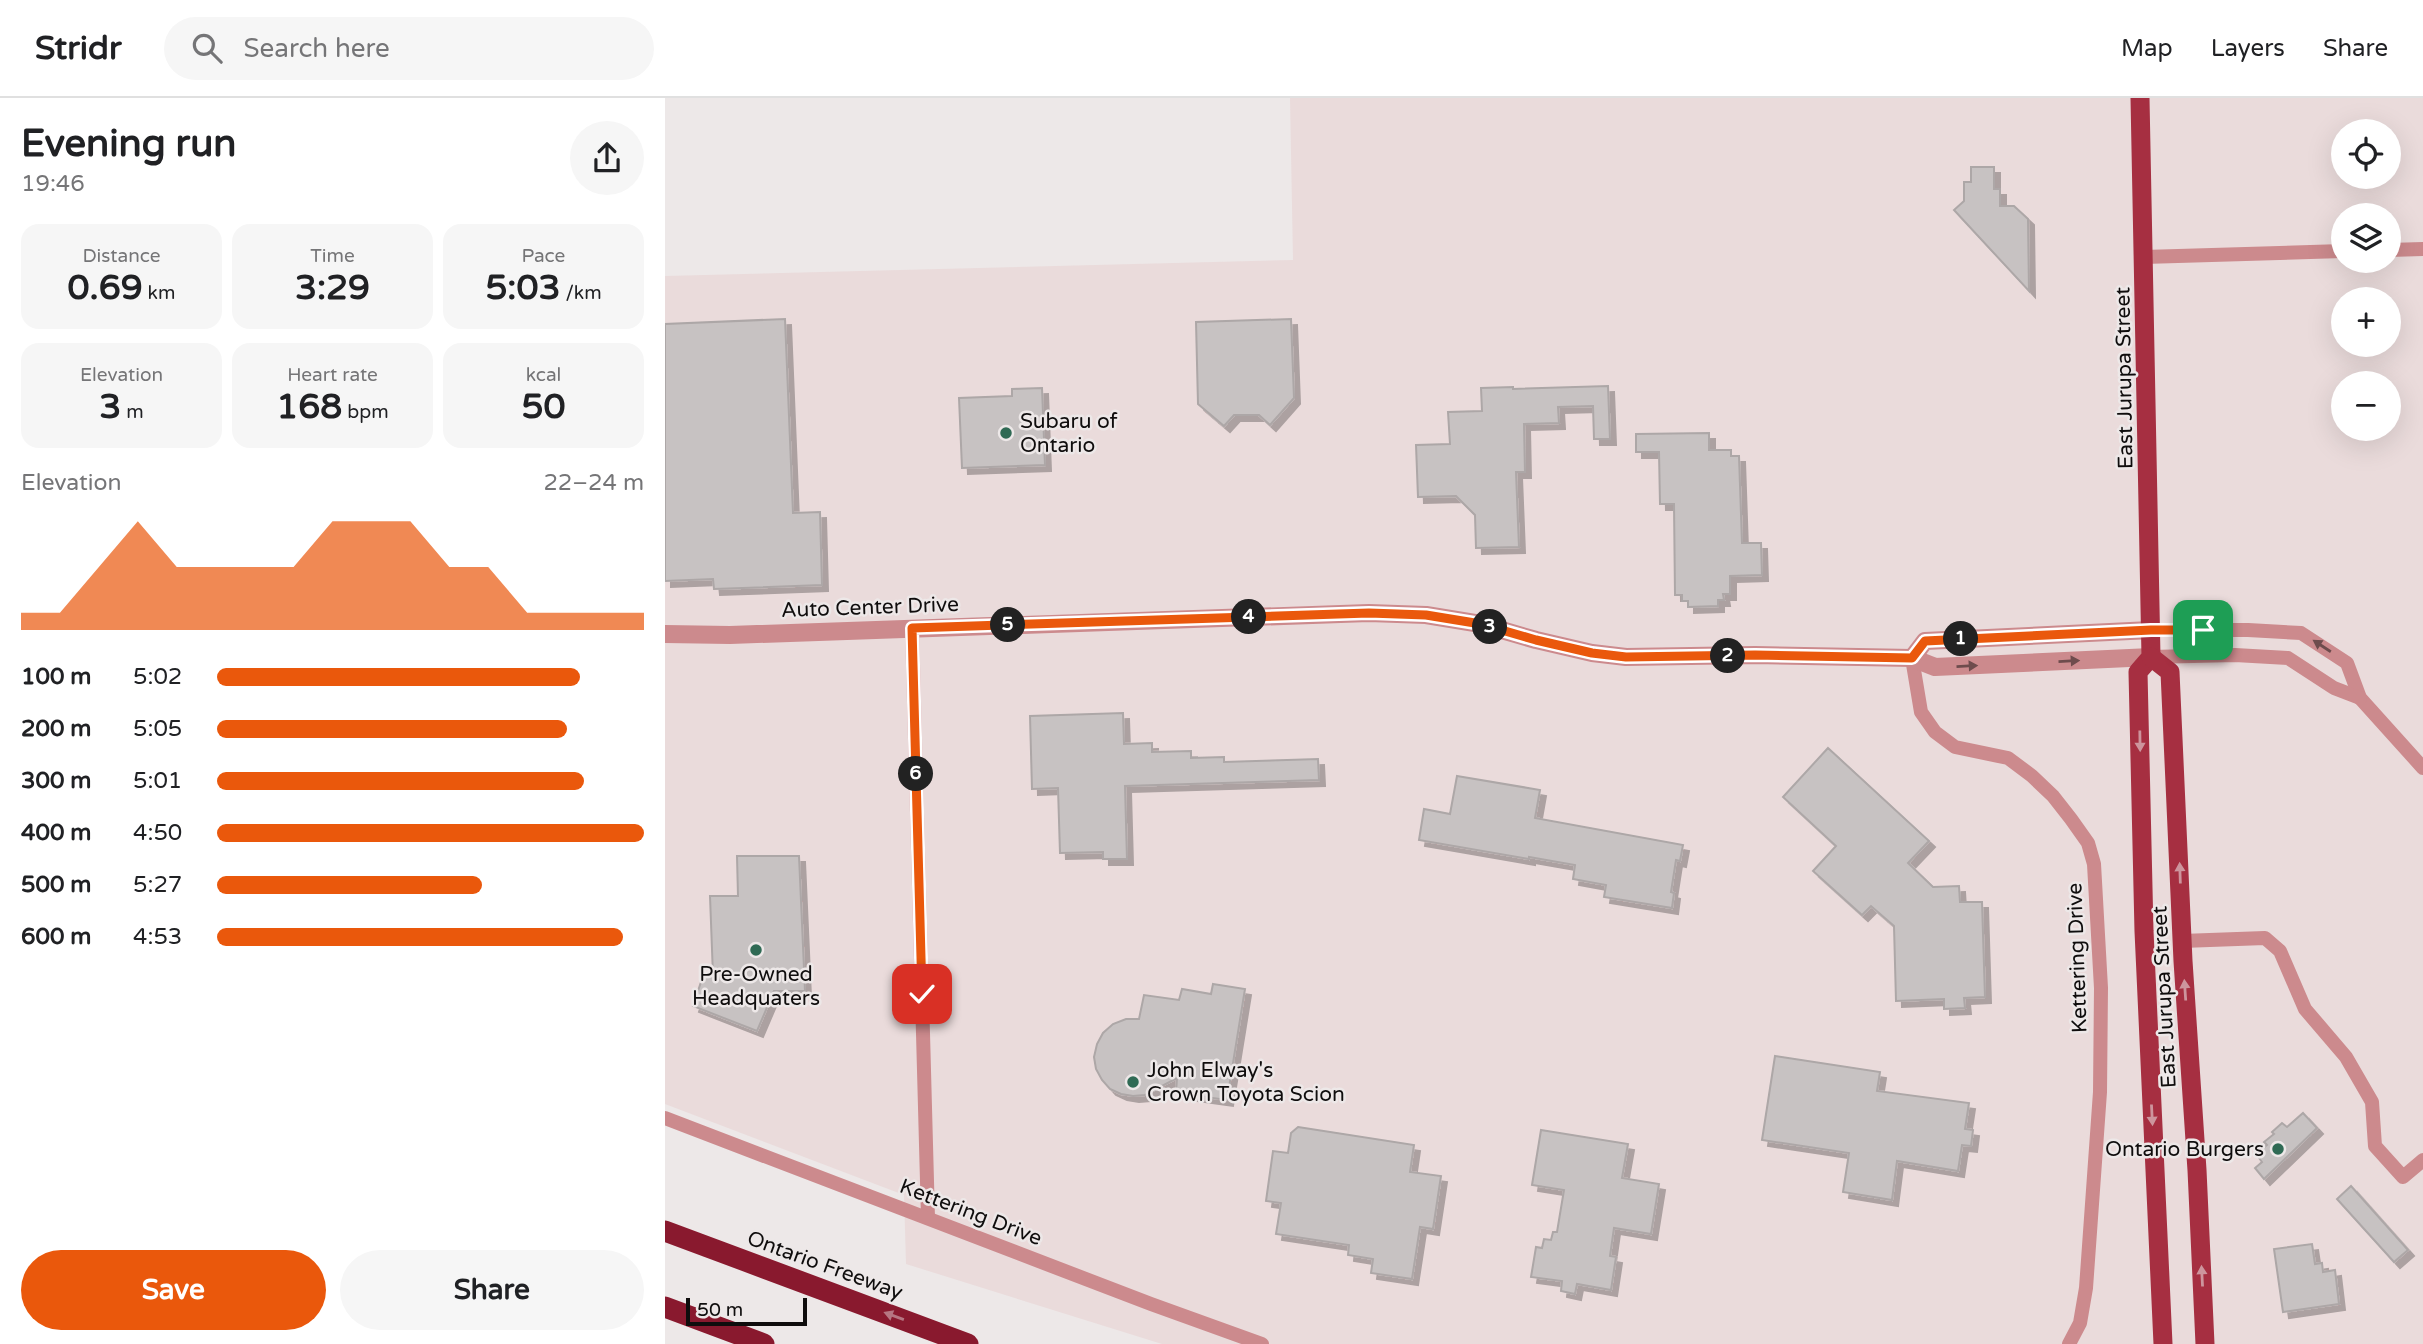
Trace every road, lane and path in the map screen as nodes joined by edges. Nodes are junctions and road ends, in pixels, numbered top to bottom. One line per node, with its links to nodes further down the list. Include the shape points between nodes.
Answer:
1 (2140, 98): 5 (main road, East Jurupa Street)
2 (2423, 249): 3 (street)
3 (2401, 250)
4 (2331, 251): 5 (street)
5 (2144, 257): 7 (main road, East Jurupa Street)
6 (912, 628): 8 (street, Auto Center Drive); 10 (street, Auto Center Drive, via 1369,613 1426,615 1481,624 1592,653 1626,657); 16 (street)
7 (2151, 630): 9 (main road, East Jurupa Street); 10 (street, Auto Center Drive, via 1925,641); 11 (street, Auto Center Drive, one-way to 7, via 2347,663 2301,633)
8 (665, 634)
9 (2151, 657): 10 (street, Auto Center Drive, one-way to 9, via 1935,667); 11 (street, Auto Center Drive, via 2288,658 2334,688); 13 (main road, East Jurupa Street, one-way to 9, via 2170,672); 23 (main road, East Jurupa Street, one-way to 23, via 2138,672 2144,931)
10 (1912, 658): 22 (street, Kettering Drive, via 1921,712 1935,732 1955,747 2008,758 2032,776 2088,843 2094,864 2101,988 2100,1092 2086,1288 2080,1323)
11 (2360, 698): 12 (street, Auto Center Drive)
12 (2423, 768)
13 (2182, 941): 15 (street, via 2265,938 2280,951 2305,1009 2346,1057 2372,1102 2375,1146 2403,1177); 24 (main road, East Jurupa Street, one-way to 13)
14 (665, 1118): 16 (street, Kettering Drive)
15 (2423, 1160)
16 (928, 1218): 21 (street, Kettering Drive)
17 (665, 1231): 19 (highway, Ontario Freeway, one-way to 17)
18 (665, 1307): 20 (highway)
19 (967, 1343)
20 (764, 1344)
21 (1262, 1344)
22 (2069, 1344)
23 (2163, 1344)
24 (2205, 1344)

